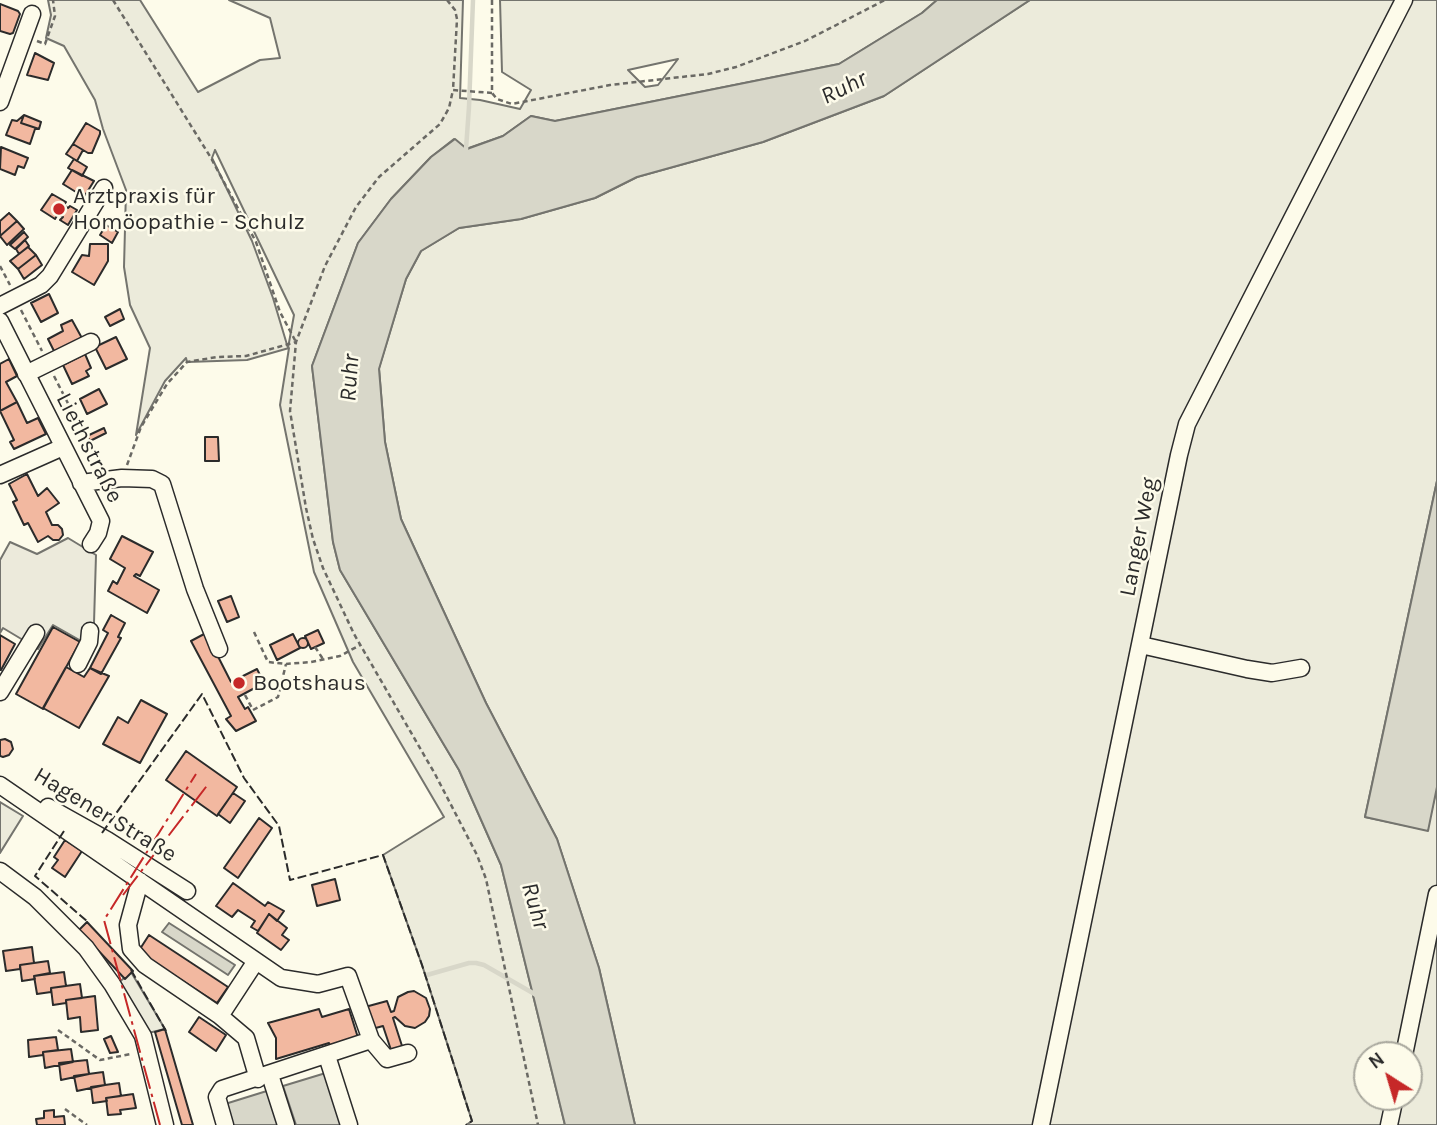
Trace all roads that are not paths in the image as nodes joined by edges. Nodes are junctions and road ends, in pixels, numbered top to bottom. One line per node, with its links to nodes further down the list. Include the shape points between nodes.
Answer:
1 (1404, 0): 15 (street, Langer Weg, via 1187,424)
2 (32, 14): 3 (street)
3 (0, 102)
4 (104, 188): 5 (street, via 50,276)
5 (0, 306)
6 (0, 321): 8 (street, Liethstraße)
7 (91, 342): 8 (street)
8 (26, 374): 9 (street, Liethstraße)
9 (58, 449): 10 (street); 11 (street, Liethstraße)
10 (0, 475)
11 (81, 483): 12 (street, Liethstraße, via 100,521); 16 (street, via 122,478 162,484 194,589)
12 (91, 544)
13 (90, 631): 17 (street)
14 (36, 633): 19 (street)
15 (1141, 645): 18 (street, via 1272,673); 36 (street, Langer Weg)
16 (219, 649)
17 (78, 664)
18 (1301, 668)
19 (0, 692)
20 (0, 783): 22 (street); 23 (street, Hagener Straße, via 107,840)
21 (0, 871): 32 (street, via 86,948 112,984 143,1036)
22 (140, 881): 25 (street); 26 (street, via 128,925 131,949 145,965)
23 (187, 891)
24 (1437, 894): 28 (street)
25 (256, 961): 26 (street); 27 (street, via 281,978 318,984 348,976)
26 (220, 1016): 31 (street, via 246,1038)
27 (370, 1040): 29 (street, via 387,1059); 30 (street)
28 (1407, 1041)
29 (408, 1053)
30 (327, 1056): 31 (street); 35 (street)
31 (264, 1077): 33 (street, via 222,1089 217,1097); 34 (street)
32 (165, 1125)
33 (225, 1125)
34 (286, 1125)
35 (349, 1125)
36 (1041, 1125)

